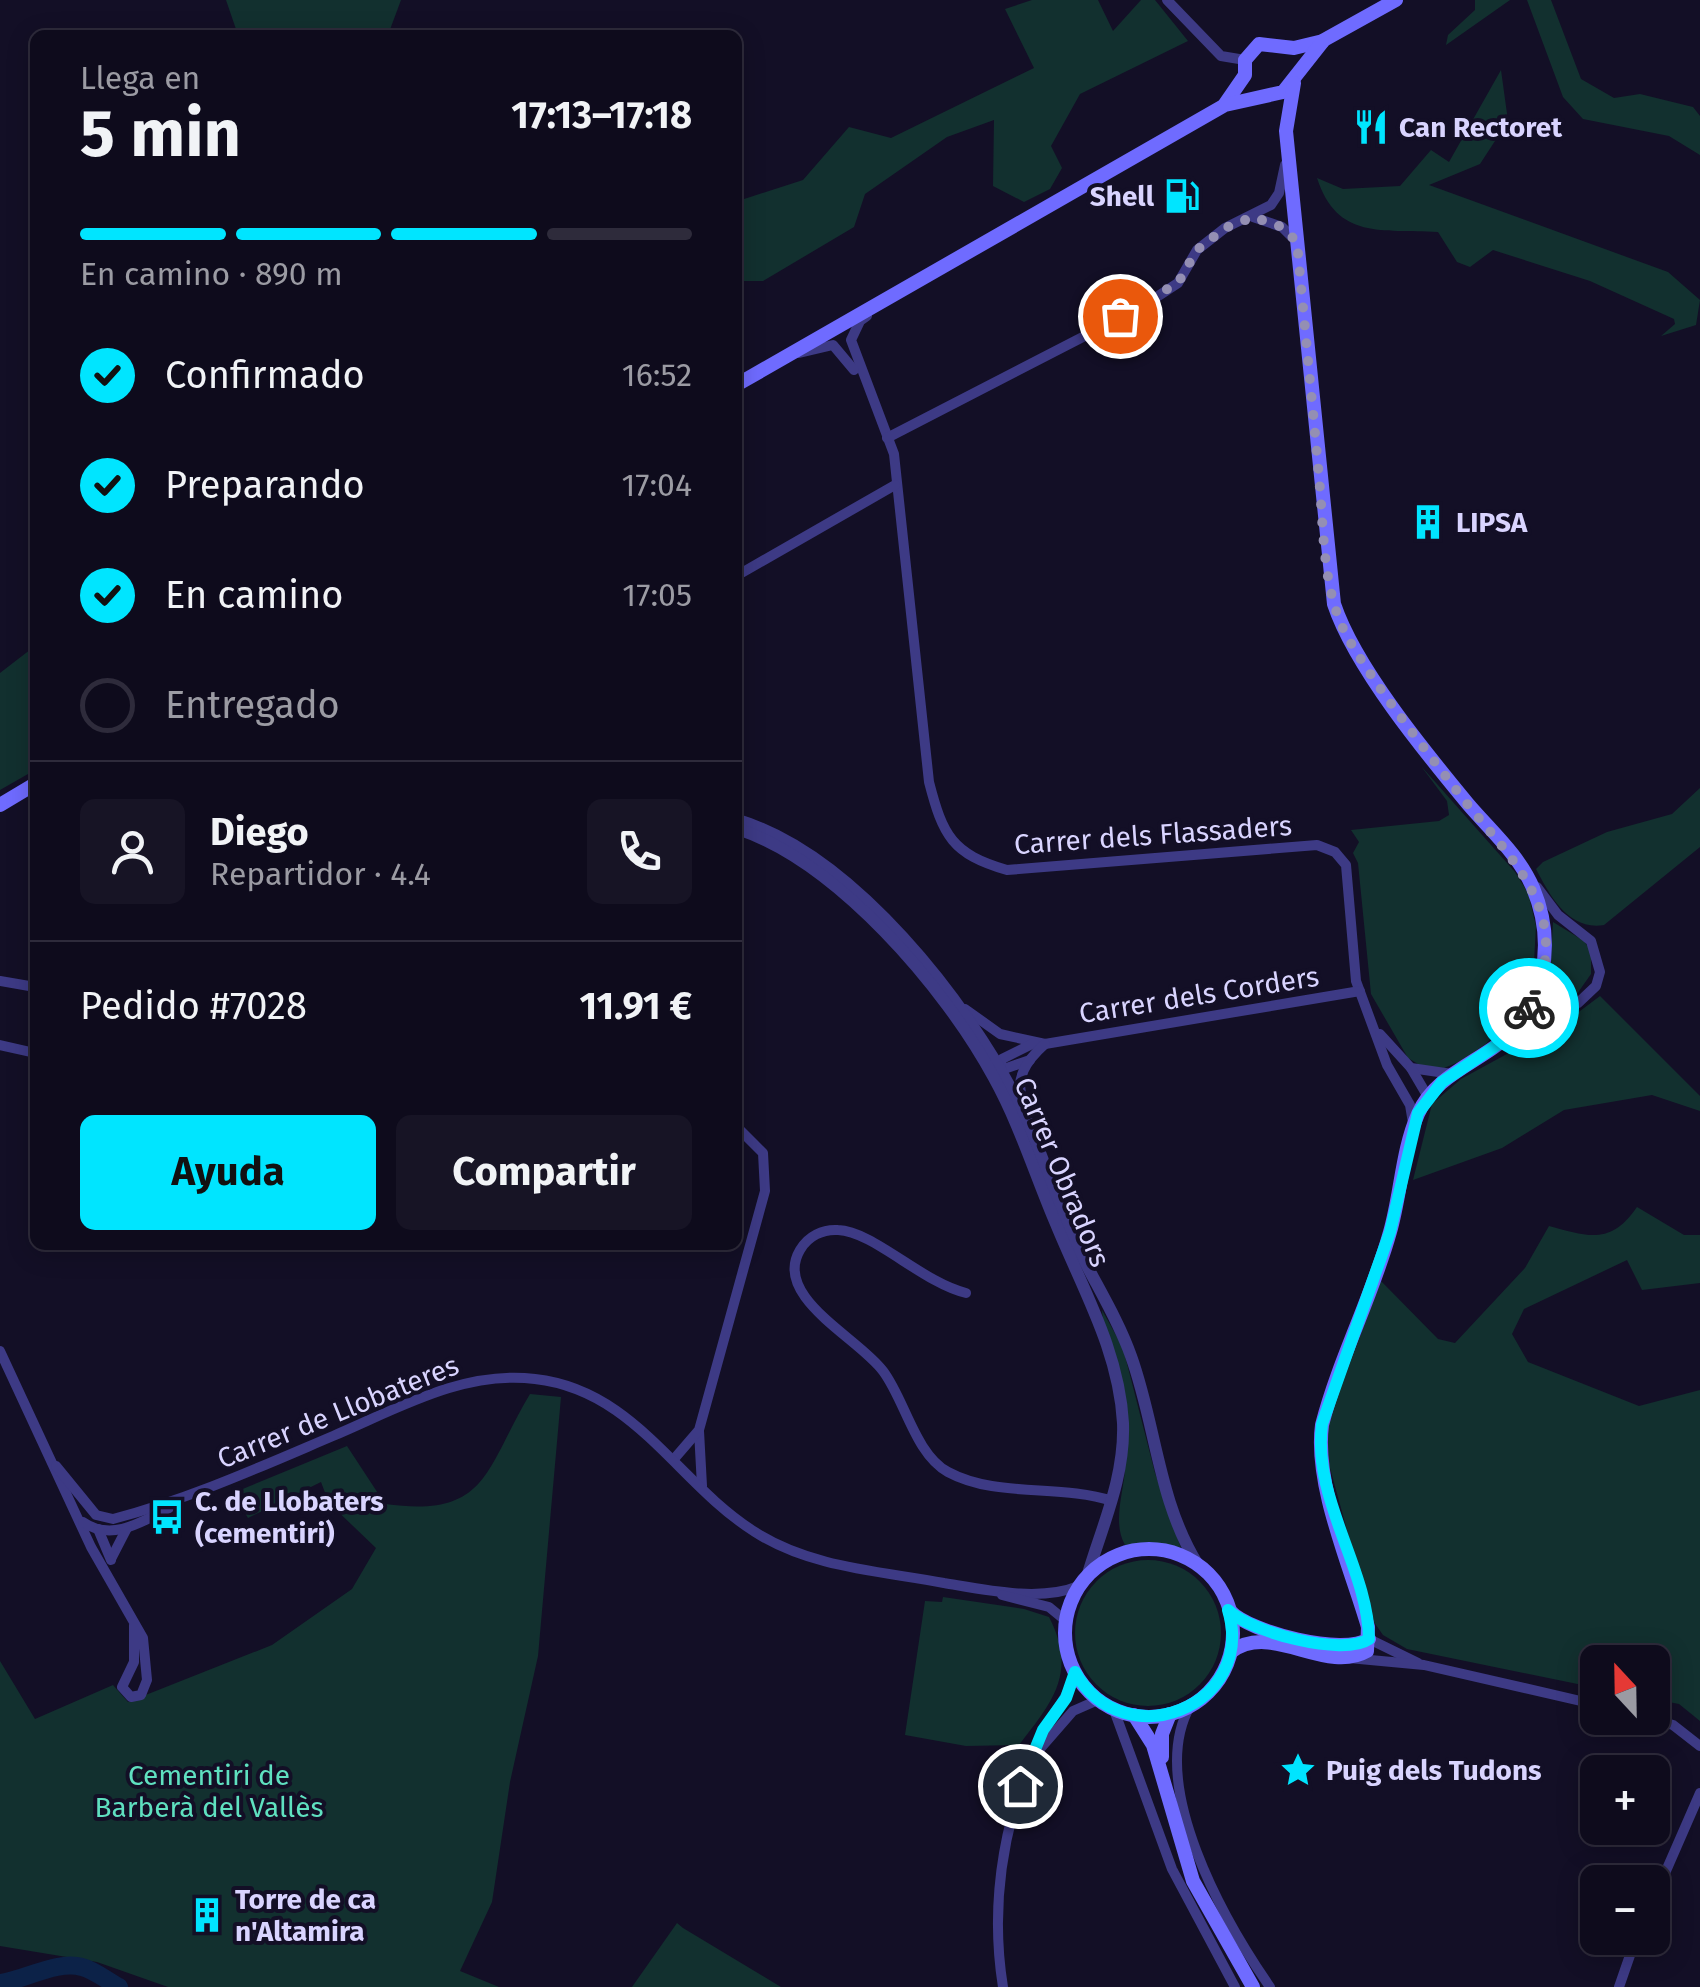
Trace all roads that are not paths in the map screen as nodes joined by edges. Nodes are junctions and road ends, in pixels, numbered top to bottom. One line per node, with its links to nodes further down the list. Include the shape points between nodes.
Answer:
1 (1167, 0): 5 (street, via 1222,56)
2 (1396, 0): 3 (main road)
3 (1324, 40): 4 (main road); 6 (main road)
4 (1287, 48): 5 (main road, via 1268,42 1250,51); 6 (main road)
5 (1245, 67): 7 (main road); 8 (main road)
6 (1296, 77): 7 (main road, via 1282,92); 9 (main road)
7 (1262, 96): 8 (main road); 9 (main road)
8 (1225, 105): 12 (main road)
9 (1287, 139): 10 (street, via 1279,193); 11 (main road)
10 (1253, 217): 11 (street, via 1282,227); 16 (street, via 1197,250 1178,283 1143,306)
11 (1297, 242): 25 (main road, via 1328,567 1340,622 1433,758)
12 (908, 286): 13 (main road); 15 (street, Carrer dels Flassaders, via 853,332 856,364)
13 (772, 364): 14 (main road); 15 (street, Carrer dels Flassaders, via 833,345)
14 (742, 382)
15 (870, 396): 16 (street, Carrer dels Flassaders)
16 (887, 438): 17 (street, Carrer dels Flassaders)
17 (896, 485): 18 (street); 29 (street, Carrer dels Flassaders, via 928,782 939,821 955,846 976,861 1008,870 1317,846 1335,852 1346,865)
18 (742, 573)
19 (30, 787): 20 (main road)
20 (0, 804)
21 (742, 823): 26 (street, via 828,869)
22 (742, 824): 24 (street)
23 (742, 831): 24 (street, Carrer Obradors)
24 (813, 868): 26 (street); 31 (street, Carrer Obradors)
25 (1524, 870): 34 (main road, via 1542,915 1544,960 1530,1007); 34 (street, via 1558,915 1592,940 1600,972 1578,1003 1534,1019)
26 (916, 956): 30 (street)
27 (0, 981): 28 (street)
28 (30, 986)
29 (1360, 991): 32 (street, Carrer dels Flassaders); 33 (street, Carrer dels Corders)
30 (949, 993): 33 (street, Carrer dels Corders, via 1000,1034); 38 (street)
31 (952, 1013): 38 (street); 46 (street, Carrer Obradors, via 992,1074)
32 (1376, 1029): 39 (street, Carrer dels Flassaders); 41 (street, Carrer dels Flassaders)
33 (1040, 1043): 37 (street, Carrer dels Corders); 38 (street, Carrer dels Corders, via 1014,1050)
34 (1500, 1043): 40 (main road)
35 (0, 1044): 36 (street)
36 (30, 1051)
37 (1030, 1060): 38 (street); 44 (street, via 1019,1092)
38 (999, 1067): 44 (street); 46 (street)
39 (1411, 1068): 40 (street); 42 (street, Carrer dels Flassaders)
40 (1453, 1074): 42 (main road)
41 (1402, 1088): 42 (street); 43 (street, Carrer dels Flassaders)
42 (1428, 1097): 43 (main road)
43 (1413, 1129): 66 (main road, via 1390,1232 1320,1438 1325,1480)
44 (1032, 1130): 47 (street)
45 (742, 1132): 50 (street, via 763,1153 766,1191)
46 (1031, 1155): 47 (street, Carrer Obradors)
47 (1060, 1222): 55 (street, Carrer Obradors, via 1118,1382 1121,1470); 59 (street, via 1126,1342 1164,1484)
48 (966, 1293): 55 (street, via 838,1230 804,1243 794,1266 799,1291 883,1370 944,1470 970,1480)
49 (0, 1350): 52 (street)
50 (699, 1430): 51 (street); 53 (street)
51 (674, 1459): 53 (street, Carrer de Llobateres); 54 (street, Carrer de Llobateres, via 618,1409 589,1393 529,1378 483,1380 450,1386)
52 (56, 1466): 56 (street); 56 (street, via 81,1520)
53 (702, 1486): 62 (street, Carrer de Llobateres, via 757,1534 806,1557)
54 (186, 1497): 56 (street, Carrer de Llobateres); 57 (street, Carrer de Llobateres)
55 (1112, 1501): 61 (street, Carrer Obradors)
56 (102, 1528): 57 (street, Carrer de Llobateres); 58 (street); 60 (street)
57 (127, 1528): 58 (street)
58 (111, 1560): 60 (street)
59 (1198, 1564): 61 (main road, via 1146,1549 1108,1560); 63 (main road)
60 (109, 1574): 65 (street)
61 (1083, 1581): 62 (street, Carrer de Llobateres, via 1056,1593); 64 (main road)
62 (986, 1590): 64 (street, Carrer de Llobateres, via 1049,1606)
63 (1228, 1610): 66 (main road, via 1257,1630 1348,1647); 67 (main road)
64 (1066, 1622): 70 (main road)
65 (134, 1625): 65 (street, via 146,1651 144,1688 132,1697 122,1682 134,1662)
66 (1369, 1639): 68 (main road, via 1367,1651); 69 (street)
67 (1230, 1652): 68 (main road, via 1258,1641); 73 (main road, via 1218,1680)
68 (1349, 1658): 69 (street)
69 (1424, 1666): 72 (street)
70 (1075, 1672): 71 (main road); 79 (street)
71 (1098, 1700): 74 (main road); 79 (street, via 1073,1711)
72 (1580, 1701)
73 (1190, 1706): 75 (main road); 87 (street, via 1180,1758 1191,1838 1226,1918)
74 (1114, 1710): 76 (main road); 85 (street, via 1172,1868)
75 (1170, 1714): 76 (main road); 80 (main road, via 1162,1734)
76 (1134, 1715): 80 (main road, via 1148,1734)
77 (1670, 1724): 78 (street)
78 (1700, 1746)
79 (1029, 1762): 84 (street, via 1007,1825 998,1889)
80 (1162, 1778): 86 (main road, via 1193,1882)
81 (1700, 1793): 82 (street)
82 (1669, 1865)
83 (1630, 1955): 88 (street)
84 (1003, 1987)
85 (1234, 1987)
86 (1254, 1987)
87 (1270, 1987)
88 (1619, 1987)

